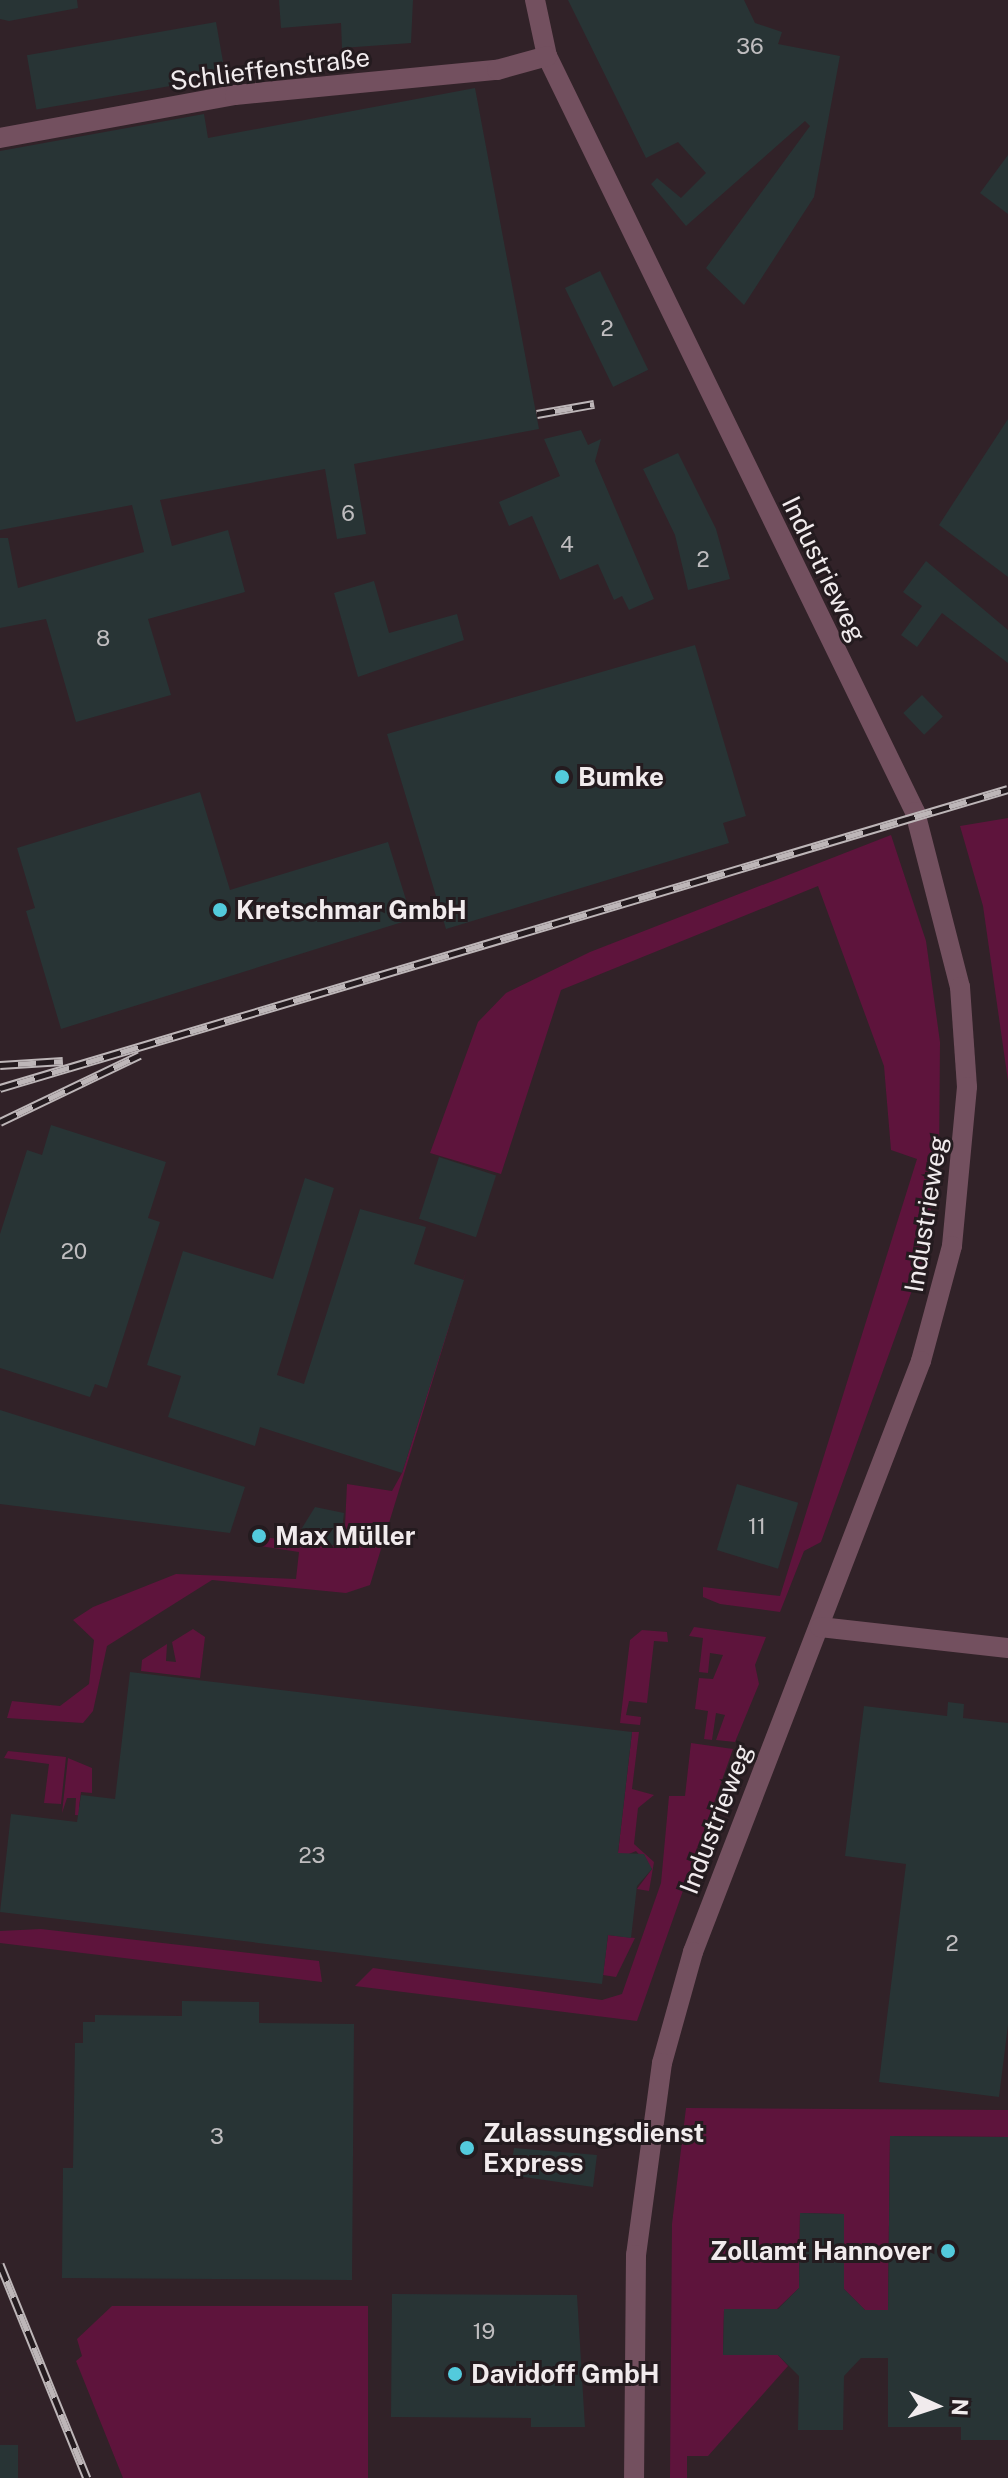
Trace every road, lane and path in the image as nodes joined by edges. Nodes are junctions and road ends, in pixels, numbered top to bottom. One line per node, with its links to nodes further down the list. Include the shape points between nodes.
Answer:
1 (535, 0): 2 (street, Industrieweg)
2 (547, 56): 3 (street, Schlieffenstraße, via 497,70 235,95); 4 (street, Industrieweg, via 915,812 960,987 965,1143 945,1281 901,1422)
3 (0, 138)
4 (820, 1627): 5 (street); 6 (street, Industrieweg, via 693,1952 662,2063 636,2255)
5 (1008, 1648)
6 (634, 2478)

